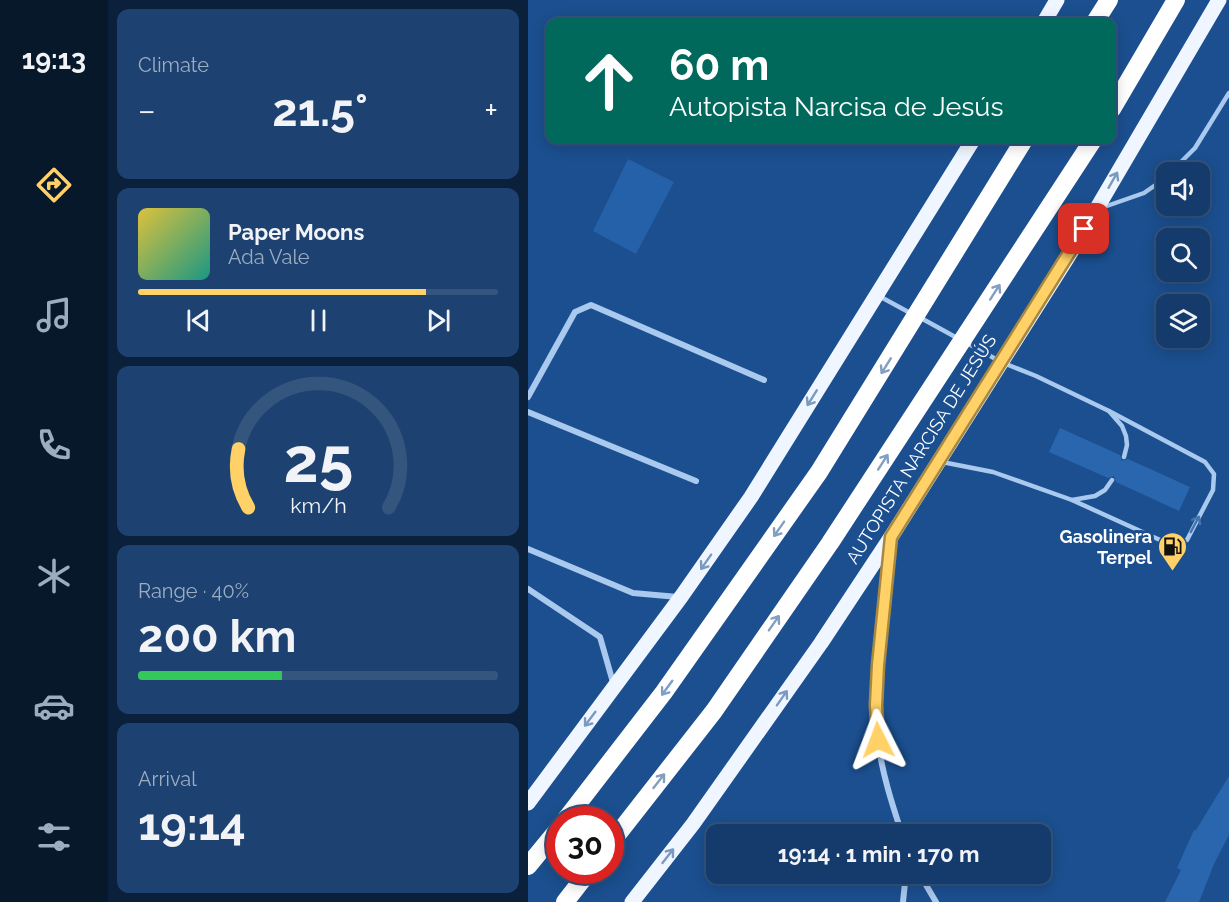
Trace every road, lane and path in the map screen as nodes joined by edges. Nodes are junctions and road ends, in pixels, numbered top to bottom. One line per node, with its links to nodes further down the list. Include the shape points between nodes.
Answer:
1 (1057, 0): 5 (main road)
2 (1109, 0): 6 (highway)
3 (1176, 0): 8 (highway)
4 (1219, 0): 14 (main road, AUTOPISTA NARCISA DE JESÚS, one-way to 4)
5 (1046, 18)
6 (1098, 18)
7 (1229, 93): 12 (lane, via 1195,148)
8 (1116, 102)
9 (970, 144): 15 (main road)
10 (1022, 144): 16 (highway)
11 (1090, 144): 17 (highway, AUTOPISTA NARCISA DE JESÚS, one-way to 11)
12 (1181, 162)
13 (1156, 185): 14 (lane, via 1144,193)
14 (1096, 210): 18 (main road, AUTOPISTA NARCISA DE JESÚS)
15 (876, 294): 16 (lane); 31 (main road, one-way to 31, via 751,497)
16 (916, 316): 17 (lane); 34 (highway, one-way to 34, via 800,500 664,692)
17 (963, 341): 18 (lane); 36 (highway, AUTOPISTA NARCISA DE JESÚS, one-way to 17, via 714,711)
18 (1002, 362): 21 (lane); 24 (main road, AUTOPISTA NARCISA DE JESÚS)
19 (764, 380): 20 (street, via 591,305 575,312)
20 (528, 397)
21 (1109, 411): 23 (lane, via 1126,436); 27 (lane, one-way to 21, via 1172,543 1187,540 1213,490 1214,474 1205,462)
22 (528, 412): 26 (street)
23 (1124, 457)
24 (939, 461): 27 (lane, via 993,472); 28 (main road, AUTOPISTA NARCISA DE JESÚS)
25 (1112, 480): 27 (lane, via 1095,495)
26 (696, 481)
27 (1072, 500)
28 (891, 537): 35 (street, via 876,705 884,776); 43 (main road, AUTOPISTA NARCISA DE JESÚS, one-way to 28, via 700,814)
29 (528, 549): 31 (street, via 633,593)
30 (528, 589): 32 (street, via 600,637)
31 (681, 597): 32 (main road)
32 (614, 688): 33 (main road, one-way to 33)
33 (528, 803)
34 (576, 806)
35 (899, 824)
36 (624, 826)
37 (546, 844): 38 (highway)
38 (528, 866)
39 (579, 884): 42 (highway)
40 (905, 884): 44 (street)
41 (925, 884): 45 (street)
42 (565, 902)
43 (632, 902)
44 (903, 902)
45 (936, 902)

